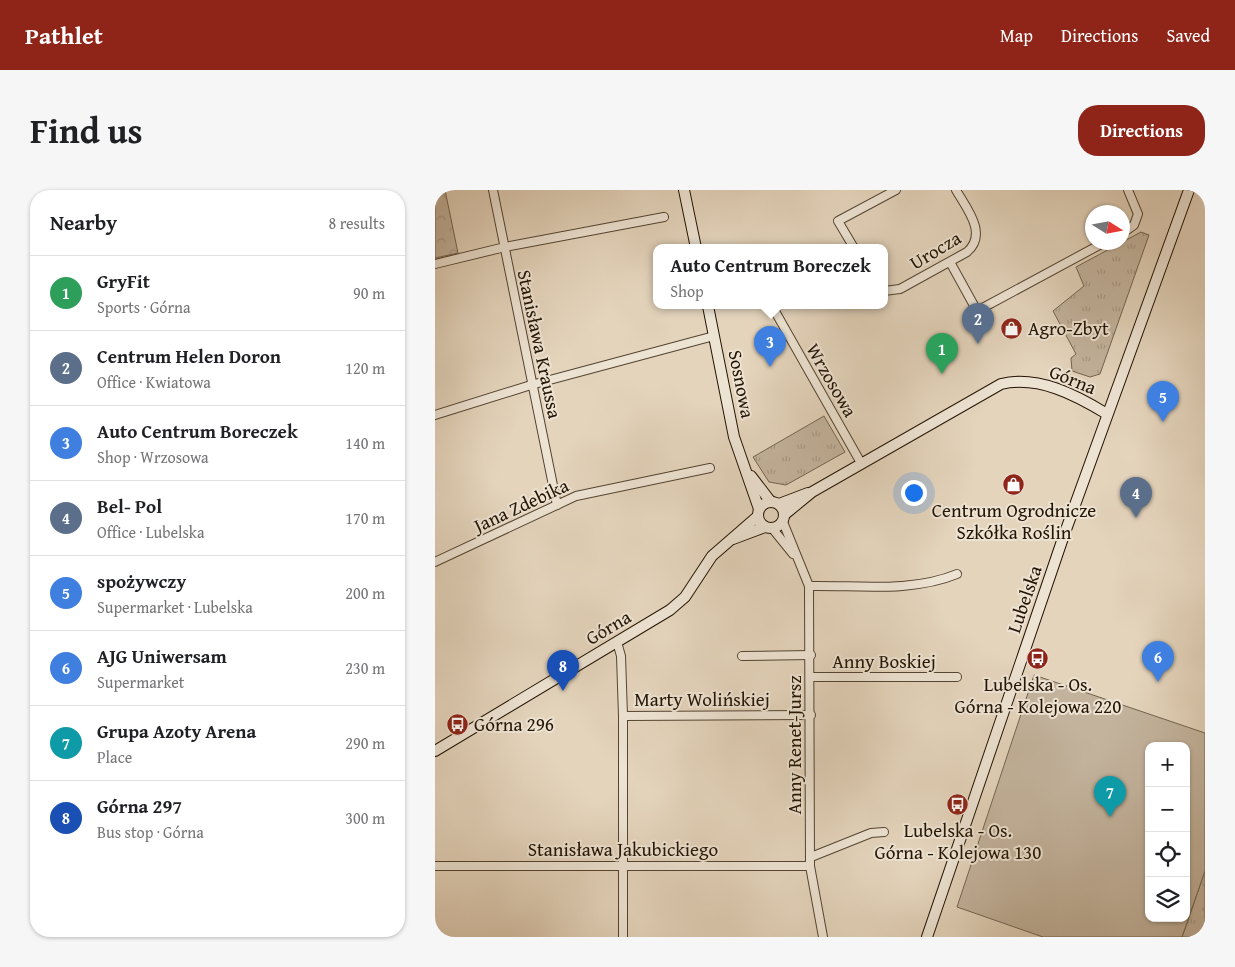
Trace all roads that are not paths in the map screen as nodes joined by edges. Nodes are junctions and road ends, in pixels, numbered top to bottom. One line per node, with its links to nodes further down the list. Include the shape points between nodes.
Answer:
1 (493, 190): 11 (street, Stanisława Kraussa)
2 (684, 190): 9 (street)
3 (895, 190): 10 (street, via 838,221)
4 (956, 190): 13 (street, Urocza, via 975,225 978,238 967,252)
5 (1128, 190): 8 (street, via 1138,214)
6 (1189, 190): 20 (street, Lubelska)
7 (664, 217): 11 (street)
8 (1130, 228)
9 (695, 244)
10 (852, 244)
11 (505, 247): 14 (street); 19 (street, Stanisława Kraussa)
12 (1090, 250): 13 (street, via 977,311)
13 (950, 262): 15 (street, Urocza, via 900,289)
14 (435, 264)
15 (888, 290)
16 (709, 309): 18 (street, Sosnowa)
17 (776, 313): 22 (street, Wrzosowa)
18 (714, 336): 19 (street); 24 (street, Sosnowa, via 734,437)
19 (531, 384): 21 (street); 27 (street, Stanisława Kraussa)
20 (1107, 414): 22 (street, Górna, via 1042,384 1008,382); 51 (street, Lubelska)
21 (435, 415)
22 (861, 463): 25 (street, Górna)
23 (711, 468): 27 (street, Jana Zdebika, via 576,496)
24 (744, 468): 26 (street, Sosnowa); 28 (street, Sosnowa)
25 (812, 492): 26 (street, Górna); 29 (street, Górna)
26 (775, 503): 28 (street, Górna, via 764,504); 29 (street, Sosnowa)
27 (557, 505): 33 (street, Jana Zdebika)
28 (758, 513): 30 (street, Sosnowa); 31 (street, Górna)
29 (784, 518): 30 (street, Górna); 32 (street, Anny Renet-Jursz)
30 (768, 528): 31 (street, Górna); 32 (street, Anny Renet-Jursz)
31 (728, 542): 36 (street, Górna, via 712,556 685,597 670,610)
32 (795, 556): 35 (street, Anny Renet-Jursz)
33 (435, 562)
34 (957, 574): 35 (street, via 904,586)
35 (809, 586): 37 (street, Anny Renet-Jursz)
36 (617, 642): 42 (street, via 621,656); 43 (street, Górna)
37 (811, 655): 38 (street, Anny Boskiej); 40 (street, Anny Renet-Jursz)
38 (742, 656)
39 (957, 677): 40 (street, Anny Boskiej)
40 (811, 678): 41 (street, Anny Renet-Jursz)
41 (811, 715): 42 (street, Marty Wolińskiej); 45 (street, Anny Renet-Jursz)
42 (623, 716): 47 (street)
43 (435, 750)
44 (884, 832): 45 (street, via 871,833)
45 (811, 857): 48 (street, Anny Renet-Jursz)
46 (435, 866): 47 (street, Stanisława Jakubickiego)
47 (623, 866): 48 (street, Stanisława Jakubickiego); 49 (street)
48 (810, 866): 50 (street, Anny Renet-Jursz)
49 (623, 937)
50 (823, 937)
51 (927, 937)

